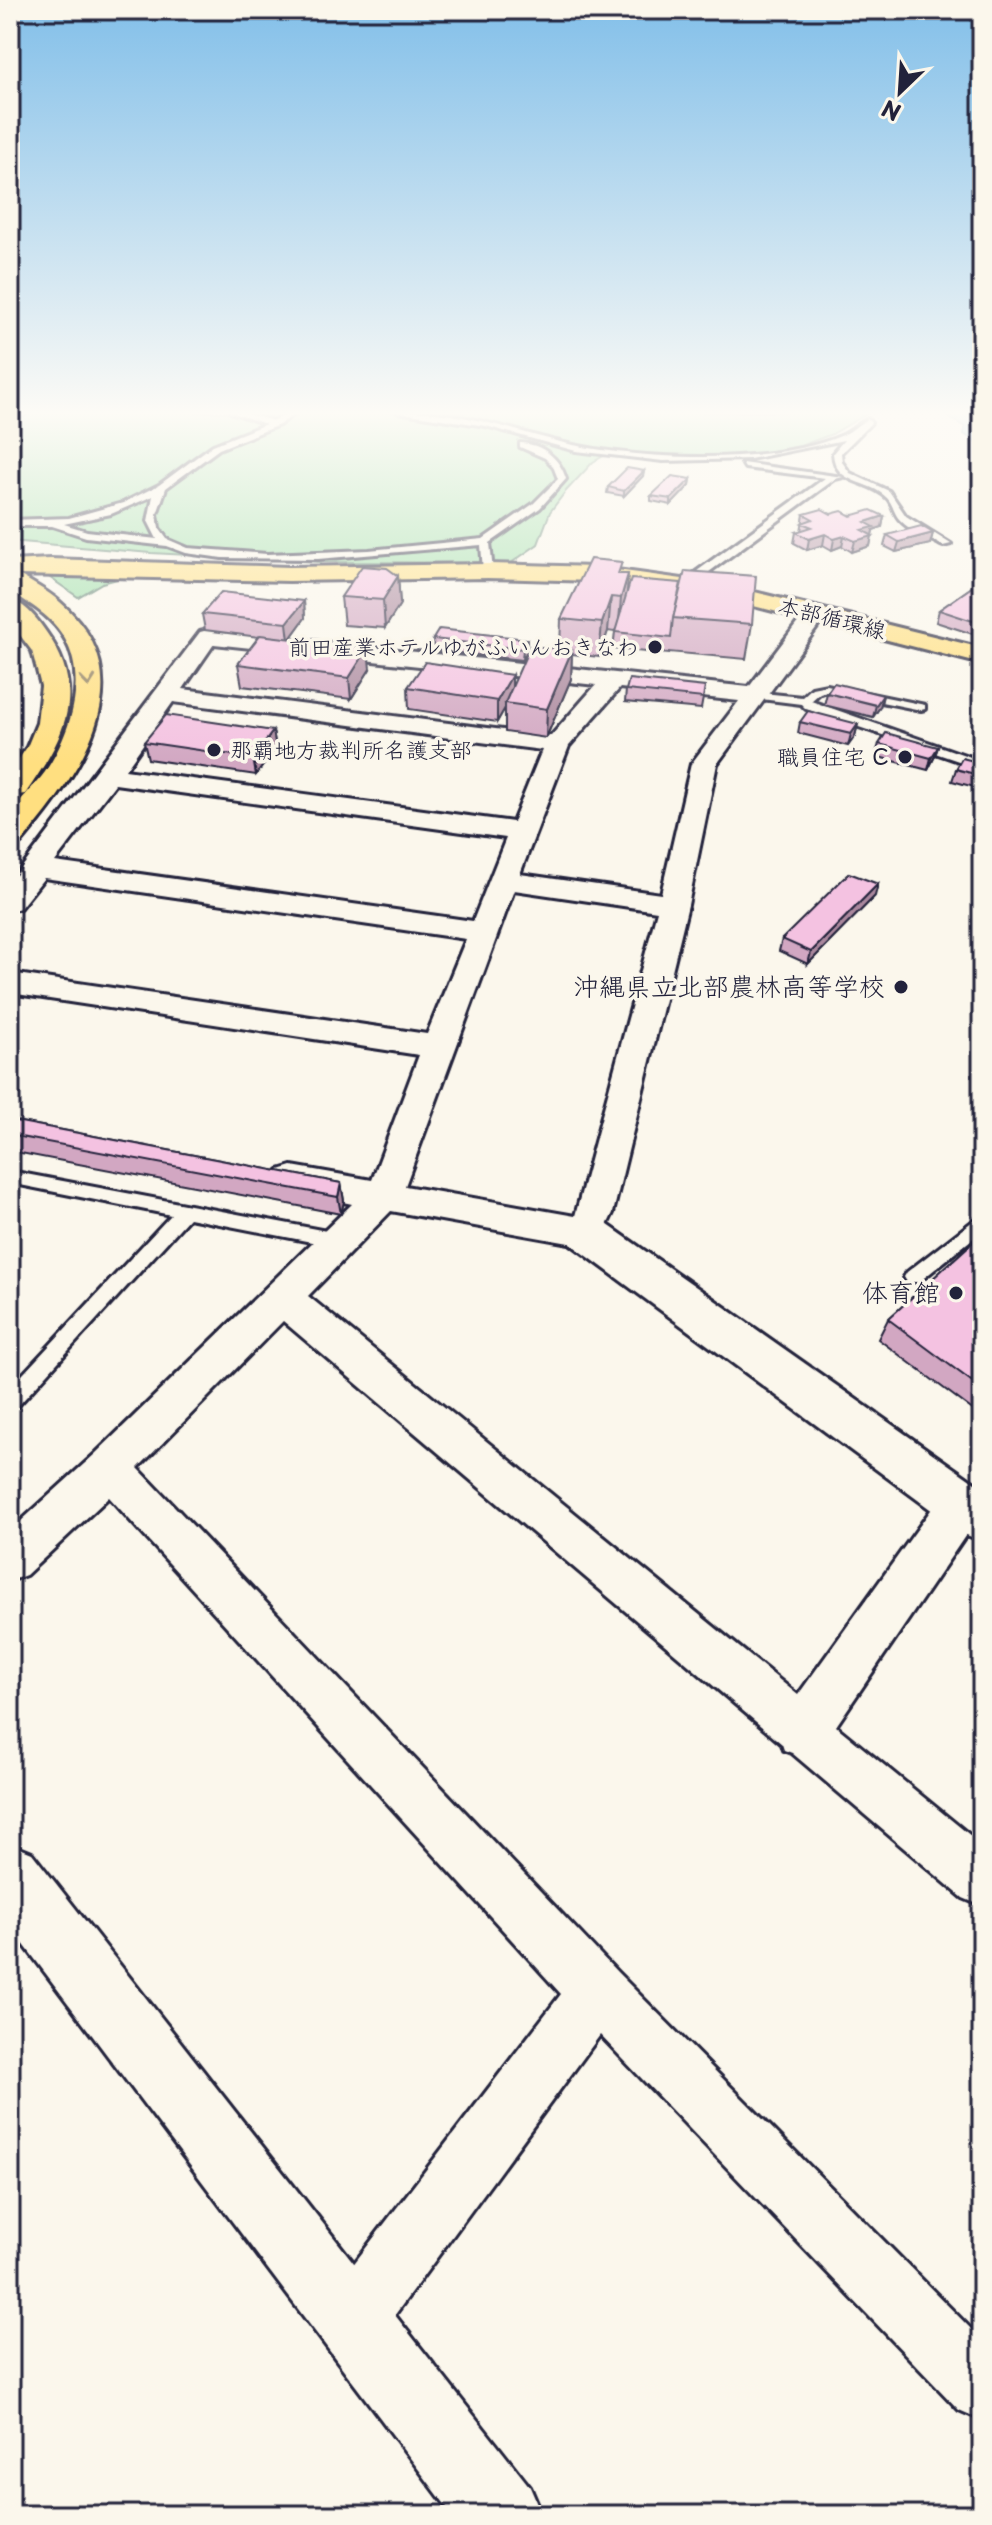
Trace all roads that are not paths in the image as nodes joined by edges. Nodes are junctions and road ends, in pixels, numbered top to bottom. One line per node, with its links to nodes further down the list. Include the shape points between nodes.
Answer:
1 (72, 530): 7 (lane)
2 (158, 530): 7 (lane)
3 (505, 530): 6 (lane)
4 (760, 530): 15 (lane)
5 (923, 530): 8 (lane)
6 (485, 542): 7 (lane, via 293,556 206,554); 12 (lane)
7 (166, 543)
8 (946, 544)
9 (10, 553): 11 (highway)
10 (10, 568): 11 (highway, 本部循環線)
11 (180, 570): 13 (highway, 本部循環線)
12 (488, 571): 13 (highway, 本部循環線); 15 (highway, 本部循環線, via 595,574)
13 (289, 574): 18 (highway, via 135,580 86,598)
14 (10, 580): 18 (highway, via 49,605)
15 (686, 584): 17 (highway, 本部循環線)
16 (10, 608): 28 (highway, via 34,629 49,657 55,698 45,741)
17 (816, 614): 19 (highway, 本部循環線); 22 (street)
18 (73, 633): 29 (highway, one-way to 29, via 90,682 85,725 62,772)
19 (982, 656)
20 (612, 682): 21 (street, via 208,637); 22 (street); 25 (street)
21 (167, 694): 25 (street); 27 (street)
22 (753, 695): 23 (lane); 36 (street, via 704,764)
23 (805, 701): 24 (lane, via 827,688); 26 (lane)
24 (921, 707)
25 (557, 744): 31 (street)
26 (982, 765)
27 (108, 775): 30 (street); 31 (street)
28 (10, 793)
29 (32, 813): 30 (street); 32 (highway)
30 (72, 818): 33 (street)
31 (523, 832): 34 (street)
32 (10, 836)
33 (36, 868): 35 (street); 37 (street)
34 (505, 880): 36 (street); 37 (street)
35 (10, 902)
36 (673, 905): 45 (street)
37 (484, 932): 39 (street)
38 (10, 983): 39 (street)
39 (438, 1047): 42 (street)
40 (259, 1173): 42 (street)
41 (10, 1177): 43 (lane)
42 (384, 1195): 45 (street); 46 (street)
43 (183, 1213): 46 (lane); 49 (lane)
44 (982, 1221): 47 (lane)
45 (586, 1232): 51 (street)
46 (337, 1240): 48 (street)
47 (913, 1277)
48 (282, 1297): 50 (street); 53 (street)
49 (10, 1401)
50 (110, 1468): 52 (street); 56 (street)
51 (972, 1510): 53 (street)
52 (10, 1560)
53 (802, 1732): 55 (street)
54 (10, 1875): 57 (street)
55 (982, 1879)
56 (597, 1992): 57 (street); 58 (street)
57 (352, 2319): 59 (street)
58 (982, 2387)
59 (502, 2515)

